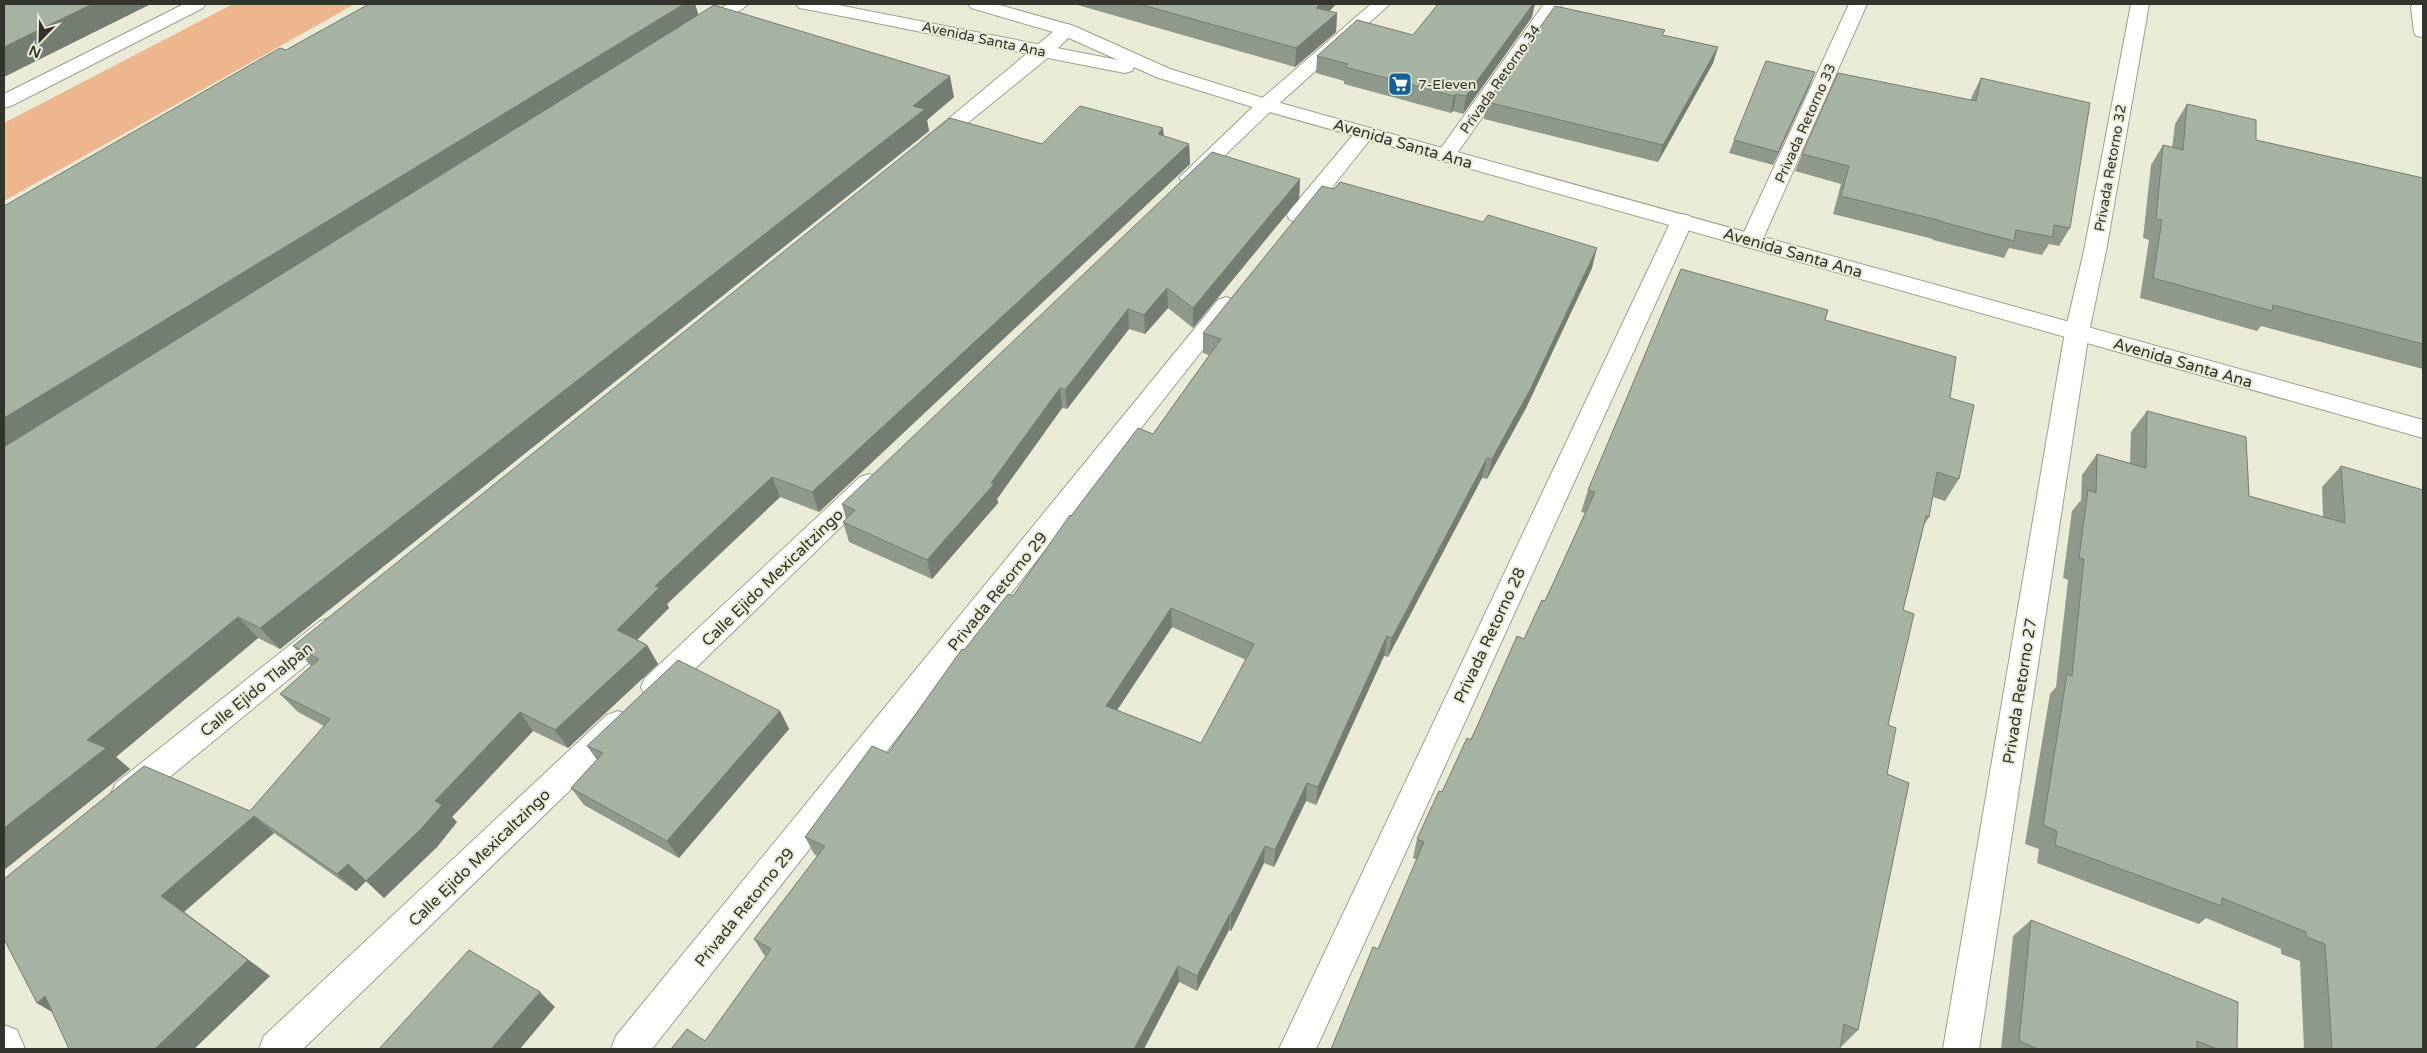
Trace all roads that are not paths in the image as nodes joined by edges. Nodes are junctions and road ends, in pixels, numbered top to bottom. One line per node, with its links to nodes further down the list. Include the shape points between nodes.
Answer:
1 (197, 4): 15 (street)
2 (740, 4): 12 (street)
3 (805, 4): 13 (street, Avenida Santa Ana)
4 (977, 4): 10 (street, Avenida Santa Ana)
5 (1381, 4): 16 (street)
6 (1553, 4): 18 (street, Privada Retorno 34)
7 (1858, 4): 23 (street, Privada Retorno 33)
8 (2140, 4): 25 (street, Privada Retorno 32, via 2095,252)
9 (2420, 8): 11 (street)
10 (1067, 30): 13 (street); 14 (street, Avenida Santa Ana)
11 (2423, 32)
12 (680, 41)
13 (1043, 52): 14 (street, Avenida Santa Ana); 19 (street)
14 (1163, 73): 16 (street, Avenida Santa Ana)
15 (4, 102)
16 (1266, 105): 17 (street, Avenida Santa Ana); 20 (street)
17 (1365, 133): 18 (street, Avenida Santa Ana); 22 (street)
18 (1446, 155): 21 (street, Avenida Santa Ana)
19 (912, 158)
20 (1172, 194)
21 (1682, 221): 23 (street, Avenida Santa Ana); 34 (street, Privada Retorno 28)
22 (1284, 234)
23 (1751, 241): 25 (street, Avenida Santa Ana)
24 (1240, 288): 33 (street, Privada Retorno 29)
25 (2077, 332): 26 (street, Avenida Santa Ana); 35 (street, Privada Retorno 27)
26 (2423, 429)
27 (891, 463): 32 (street, Calle Ejido Mexicaltzingo)
28 (346, 617): 29 (street, Calle Ejido Tlalpan)
29 (105, 812)
30 (4, 1043): 31 (street)
31 (7, 1049)
32 (277, 1049)
33 (630, 1049)
34 (1297, 1049)
35 (1961, 1049)

